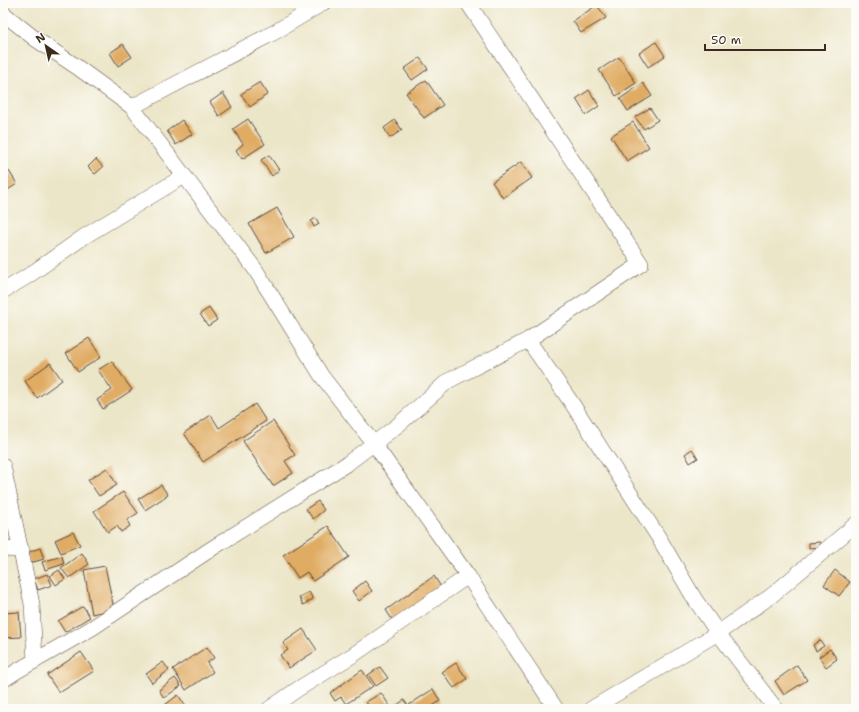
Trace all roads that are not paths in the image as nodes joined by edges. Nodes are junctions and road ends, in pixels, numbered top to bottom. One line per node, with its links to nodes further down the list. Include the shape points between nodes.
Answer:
1 (323, 3): 4 (street, via 275,32)
2 (468, 3): 7 (street, via 641,264)
3 (3, 13): 4 (street)
4 (132, 107): 5 (street)
5 (184, 176): 6 (street, via 85,236); 8 (street, via 254,269 321,375)
6 (3, 291)
7 (528, 340): 8 (street, via 448,381); 14 (street, via 571,402)
8 (374, 444): 13 (street); 15 (street, via 92,628)
9 (3, 466): 12 (street)
10 (856, 524): 14 (street, via 771,596)
11 (3, 549): 12 (street)
12 (22, 550): 15 (street, via 32,604)
13 (468, 576): 17 (street); 18 (street)
14 (718, 633): 19 (street); 20 (street)
15 (35, 661): 16 (street)
16 (3, 680)
17 (269, 709)
18 (556, 709)
19 (591, 709)
20 (776, 709)

